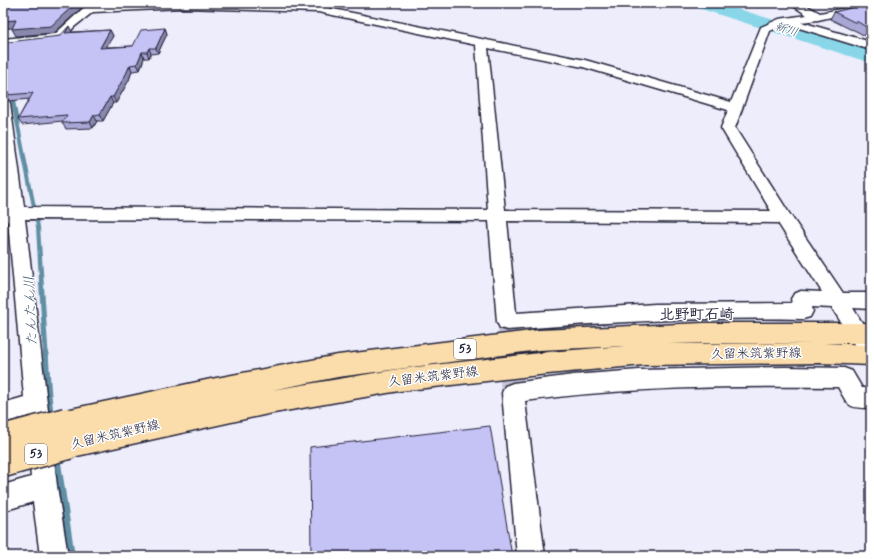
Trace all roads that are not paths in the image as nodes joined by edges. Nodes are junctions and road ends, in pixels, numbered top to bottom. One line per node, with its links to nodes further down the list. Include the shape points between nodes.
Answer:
1 (794, 3): 4 (street)
2 (871, 5): 4 (street)
3 (92, 6): 6 (street, via 59,37); 7 (street, via 183,5 318,9)
4 (818, 17): 5 (street)
5 (783, 21): 8 (street); 10 (street, via 765,29)
6 (3, 43)
7 (482, 44): 10 (street, via 585,64); 12 (street)
8 (871, 46)
9 (3, 103): 11 (street)
10 (736, 108): 13 (street, via 728,128)
11 (10, 215): 12 (street); 18 (street)
12 (498, 216): 13 (street); 14 (street, via 507,322 667,312 803,311 802,300)
13 (783, 217): 14 (street)
14 (837, 300): 15 (street); 16 (street)
15 (871, 301)
16 (868, 346): 20 (main road, 久留米筑紫野線 / 53, via 821,353 644,355 548,363 399,380)
17 (871, 398): 26 (street, via 856,398 844,378 793,377 639,380 514,392)
18 (36, 404): 19 (street); 23 (street)
19 (3, 413)
20 (67, 434): 21 (main road, 久留米筑紫野線 / 53, bridge); 22 (main road, 久留米筑紫野線 / 53, bridge)
21 (3, 439)
22 (3, 463)
23 (44, 486): 24 (street); 25 (street)
24 (3, 498)
25 (54, 556)
26 (531, 556)

